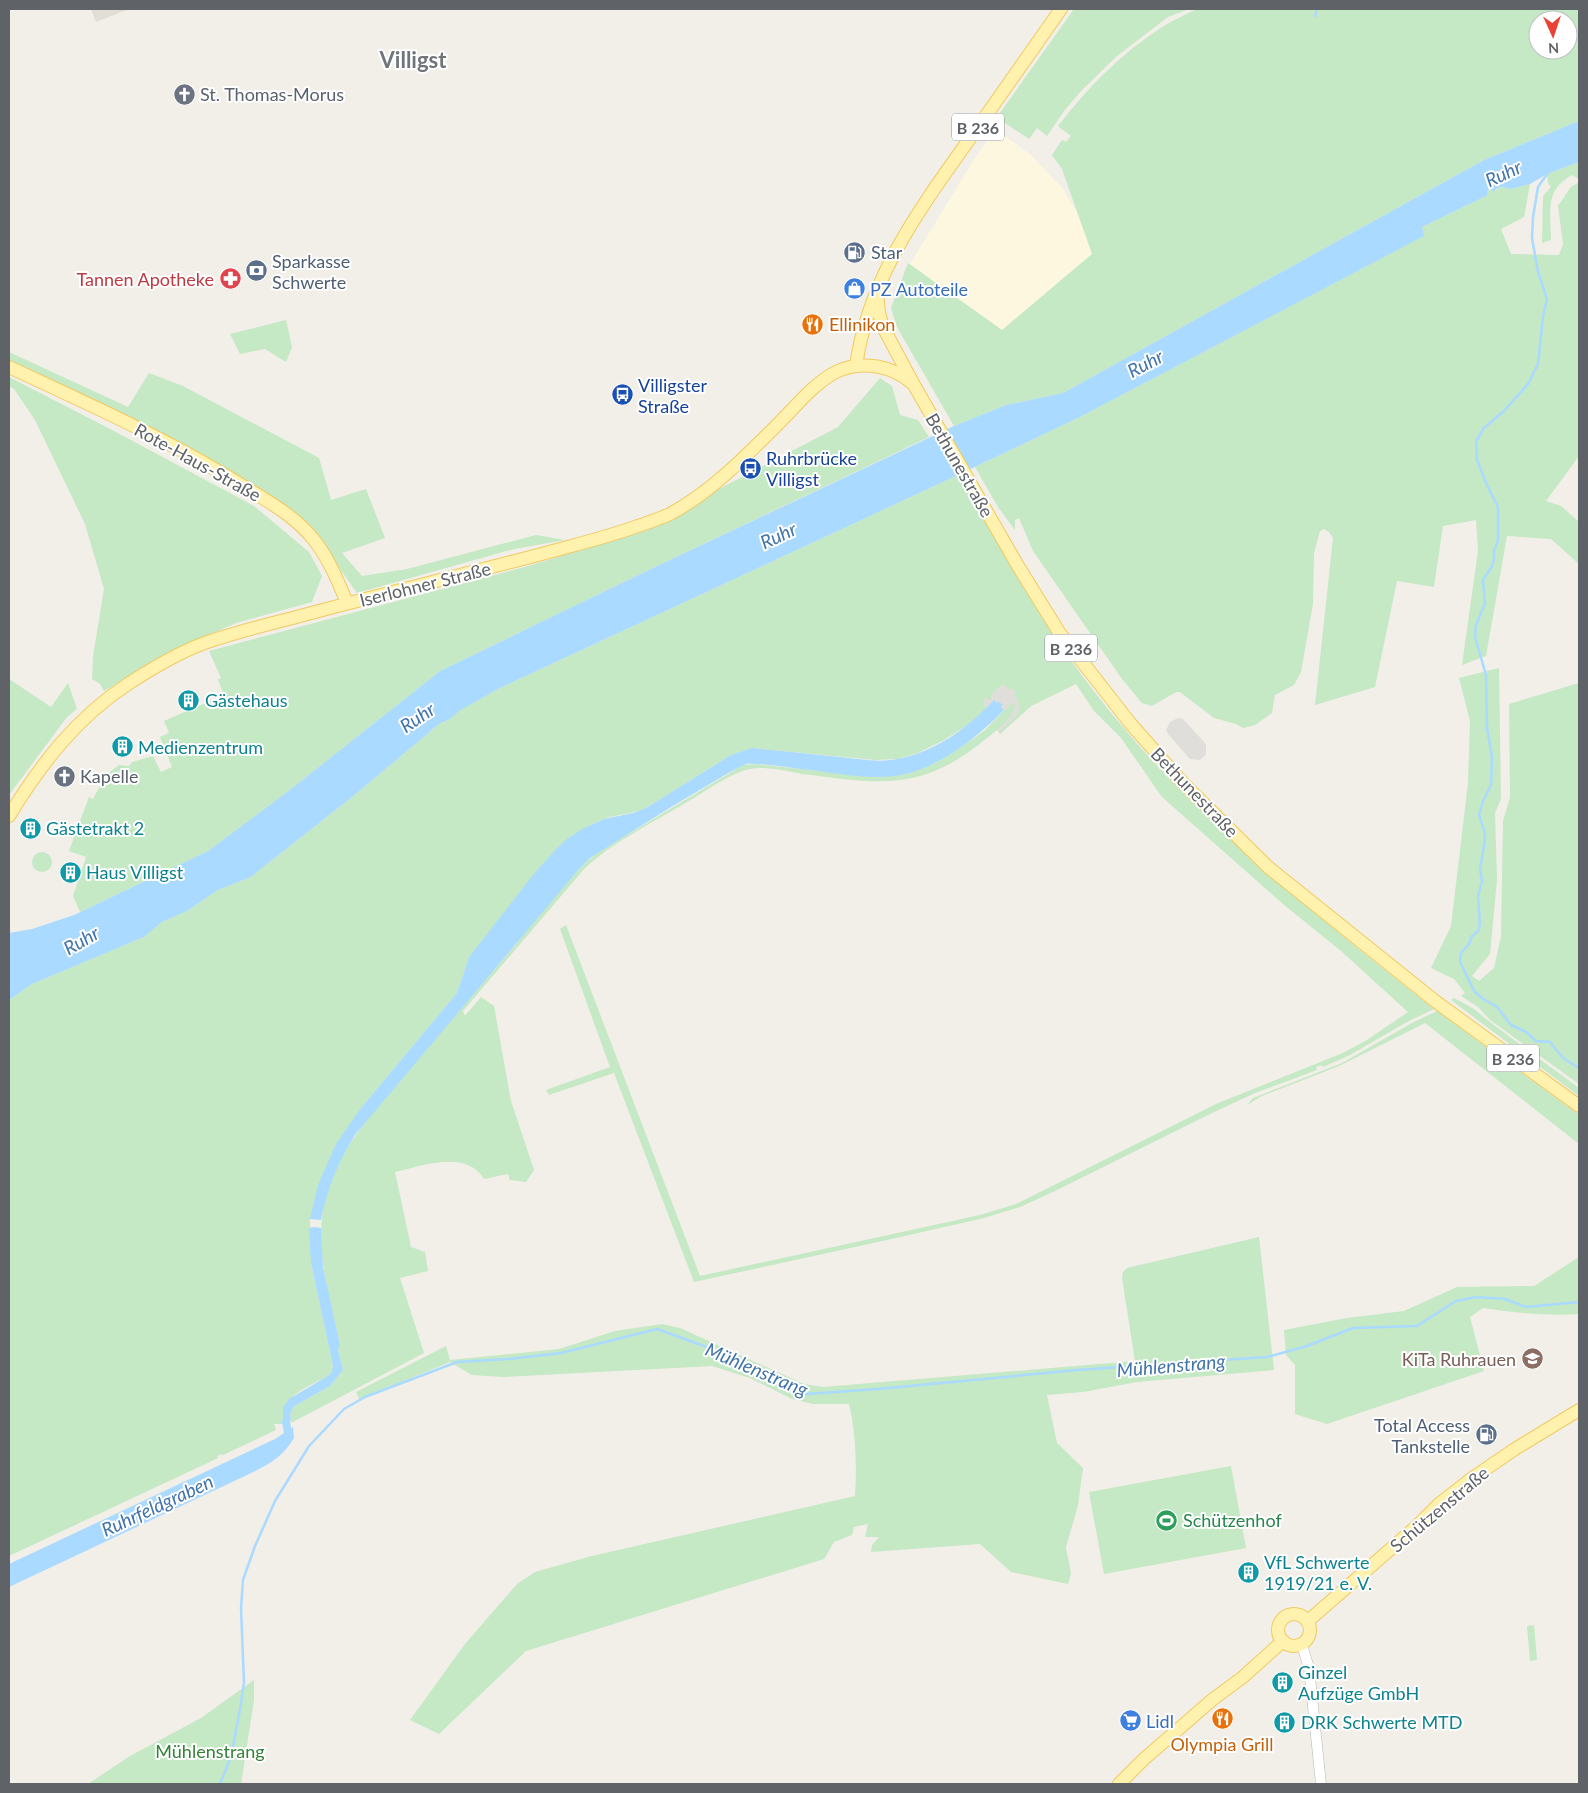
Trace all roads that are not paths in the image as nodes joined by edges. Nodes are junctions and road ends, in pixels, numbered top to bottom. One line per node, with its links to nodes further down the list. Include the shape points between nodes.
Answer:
1 (1062, 9): 2 (main road, B 236, via 916,215 884,273)
2 (877, 293): 3 (main road, B 236, via 864,329); 5 (main road, Bethunestraße / B 236, via 883,327)
3 (856, 366): 5 (main road, Bethunestraße / B 236, via 894,370); 6 (main road, Iserlohner Straße, via 836,372 821,382 742,459 669,514 621,532)
4 (9, 367): 6 (main road, Rote-Haus-Straße, via 144,430 270,502 313,539 331,566)
5 (914, 385): 8 (main road, Bethunestraße / B 236, via 1059,632 1130,723 1183,783 1268,866 1435,1001)
6 (347, 603): 7 (main road, Iserlohner Straße, via 201,645 158,665 126,685 90,713 63,740 30,781)
7 (9, 816)
8 (1579, 1106)
9 (1579, 1410): 10 (main road, Schützenstraße, via 1471,1479)
10 (1308, 1621): 11 (main road, via 1292,1614 1283,1619 1278,1627); 12 (main road, via 1310,1634)
11 (1282, 1642): 12 (main road, via 1290,1646); 13 (main road)
12 (1302, 1645): 14 (street, via 1309,1668)
13 (1119, 1784)
14 (1321, 1784)

